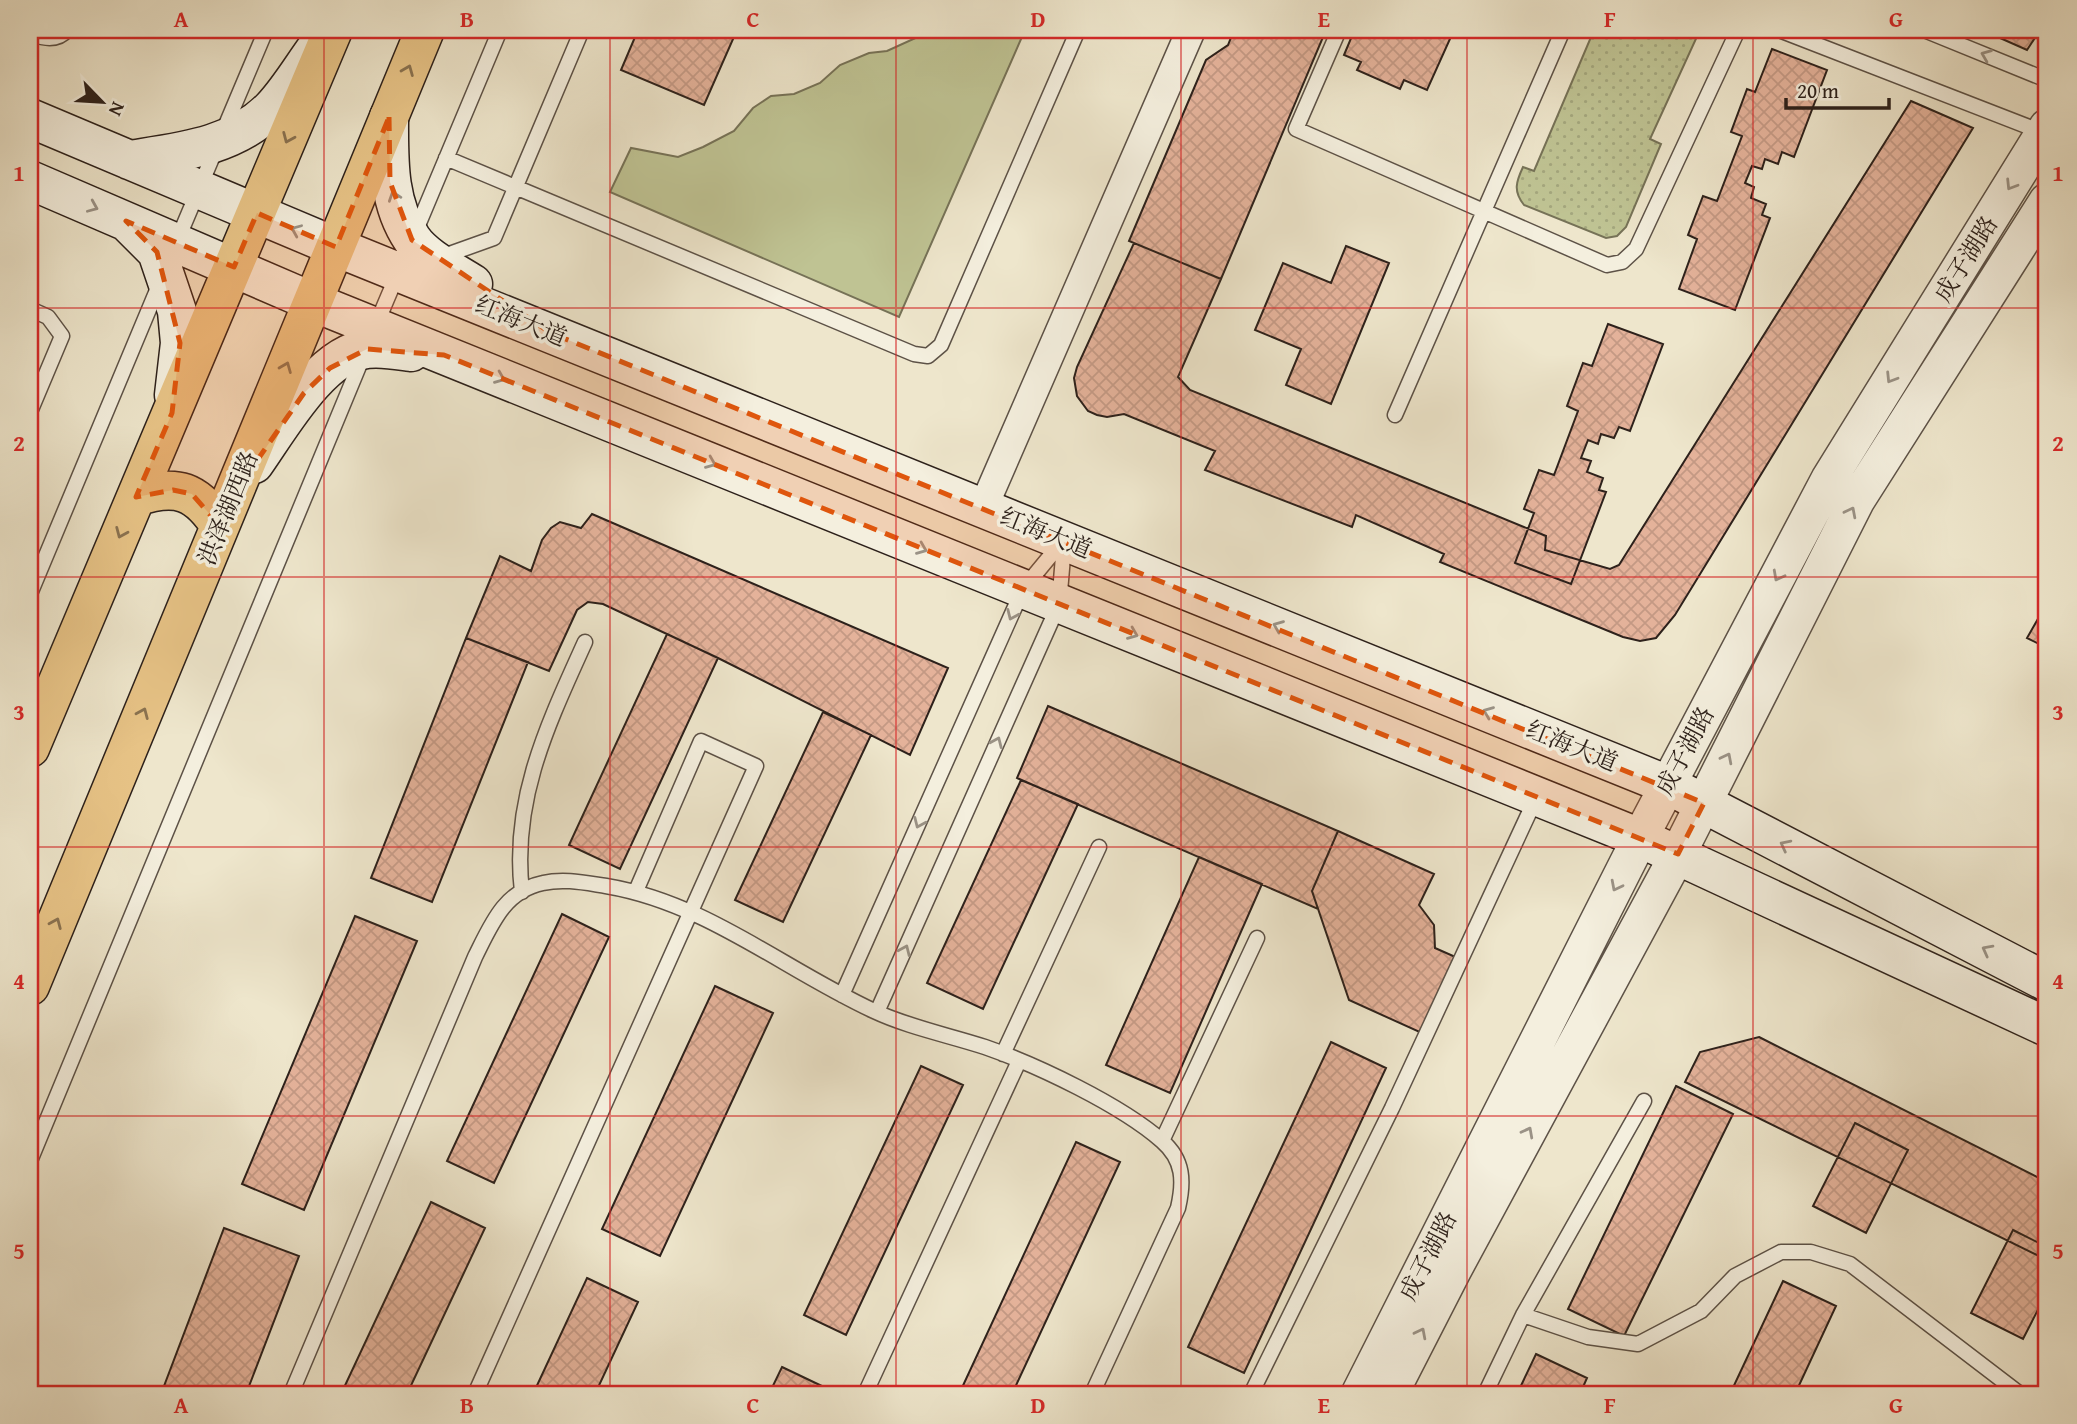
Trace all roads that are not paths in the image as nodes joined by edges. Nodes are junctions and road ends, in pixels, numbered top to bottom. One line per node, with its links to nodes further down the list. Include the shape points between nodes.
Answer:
1 (67, 30): 14 (lane, via 47,39)
2 (265, 30): 19 (lane)
3 (331, 30): 19 (main road, via 273,108); 27 (main road, one-way to 27)
4 (425, 30): 16 (main road, 洪泽湖西路, one-way to 4)
5 (500, 30): 20 (lane)
6 (582, 30): 23 (lane)
7 (1078, 30): 23 (lane, via 941,345 928,356)
8 (1191, 30): 39 (street)
9 (1339, 30): 26 (lane, via 1296,129)
10 (1563, 30): 26 (lane)
11 (1738, 30): 26 (lane, via 1645,232 1622,262 1606,265)
12 (1779, 30): 18 (lane)
13 (1924, 30): 15 (lane, one-way to 13)
14 (30, 34)
15 (2047, 80)
16 (389, 117): 28 (main road, 洪泽湖西路); 29 (main road, one-way to 16, via 390,182)
17 (30, 118): 21 (main road, 红海大道)
18 (2046, 131): 47 (street, 成子湖路, one-way to 47, via 1829,479)
19 (218, 144): 21 (main road); 24 (lane)
20 (446, 159): 23 (lane); 29 (lane)
21 (129, 160): 24 (main road, 红海大道)
22 (30, 180): 30 (main road, one-way to 30, via 127,221)
23 (516, 187): 29 (lane, via 494,238)
24 (198, 189): 27 (main road, 红海大道); 30 (lane)
25 (2047, 201): 49 (street, 成子湖路, one-way to 25, via 1857,500)
26 (1483, 211): 37 (lane)
27 (257, 213): 28 (main road, 红海大道, one-way to 27); 31 (main road)
28 (336, 247): 29 (main road, 红海大道); 32 (main road, 洪泽湖西路)
29 (411, 256): 34 (lane); 39 (main road, 红海大道, via 551,333)
30 (170, 257): 31 (main road); 36 (main road, via 180,343); 43 (lane)
31 (234, 267): 32 (main road); 36 (main road)
32 (313, 302): 34 (main road); 40 (main road, 洪泽湖西路, one-way to 32)
33 (30, 309): 35 (lane, via 48,317 62,336)
34 (371, 338): 40 (main road, via 304,393); 42 (main road, one-way to 42, via 444,355); 66 (lane)
35 (30, 412)
36 (172, 413): 38 (main road)
37 (1395, 415)
38 (136, 497): 40 (main road, via 173,491); 46 (main road, one-way to 46)
39 (983, 508): 41 (main road, 红海大道)
40 (227, 510): 58 (main road, 洪泽湖西路, one-way to 40)
41 (1064, 540): 42 (lane); 44 (lane); 47 (main road, 红海大道, one-way to 41)
42 (1023, 589): 44 (main road); 59 (lane, one-way to 59)
43 (30, 594)
44 (1059, 604): 48 (main road, one-way to 48); 60 (lane, one-way to 44)
45 (585, 642): 54 (lane, via 538,751 517,855)
46 (30, 748)
47 (1668, 785): 49 (main road, 红海大道); 50 (street, 成子湖路)
48 (1536, 796): 50 (main road); 73 (lane, via 1392,1108)
49 (1704, 803): 52 (street, 成子湖路); 57 (main road, 红海大道, one-way to 49)
50 (1640, 838): 52 (main road); 74 (street, 成子湖路, one-way to 74)
51 (1099, 847): 62 (lane)
52 (1678, 854): 61 (main road); 75 (street, 成子湖路, one-way to 52)
53 (636, 891): 54 (lane, via 578,881 543,883); 55 (lane); 55 (lane, via 701,741 756,766)
54 (522, 892): 69 (lane, via 510,897 475,957)
55 (689, 909): 59 (lane); 70 (lane)
56 (1257, 939): 65 (lane)
57 (2047, 982)
58 (30, 986)
59 (842, 995): 60 (lane)
60 (877, 1012): 62 (lane)
61 (2047, 1027)
62 (1003, 1054): 63 (lane)
63 (1019, 1061): 65 (lane, via 1119,1112); 71 (lane)
64 (1644, 1101): 67 (lane)
65 (1162, 1141): 72 (lane, via 1177,1158 1184,1184 1178,1208)
66 (30, 1161)
67 (1523, 1315): 76 (lane); 77 (lane, via 1588,1337 1638,1344 1701,1311 1735,1276 1781,1252 1811,1252 1850,1264)
68 (2047, 1390): 78 (lane)
69 (291, 1394)
70 (475, 1394)
71 (865, 1394)
72 (1092, 1394)
73 (1251, 1394)
74 (1359, 1394)
75 (1390, 1394)
76 (1485, 1394)
77 (2020, 1394)
78 (2040, 1394)

